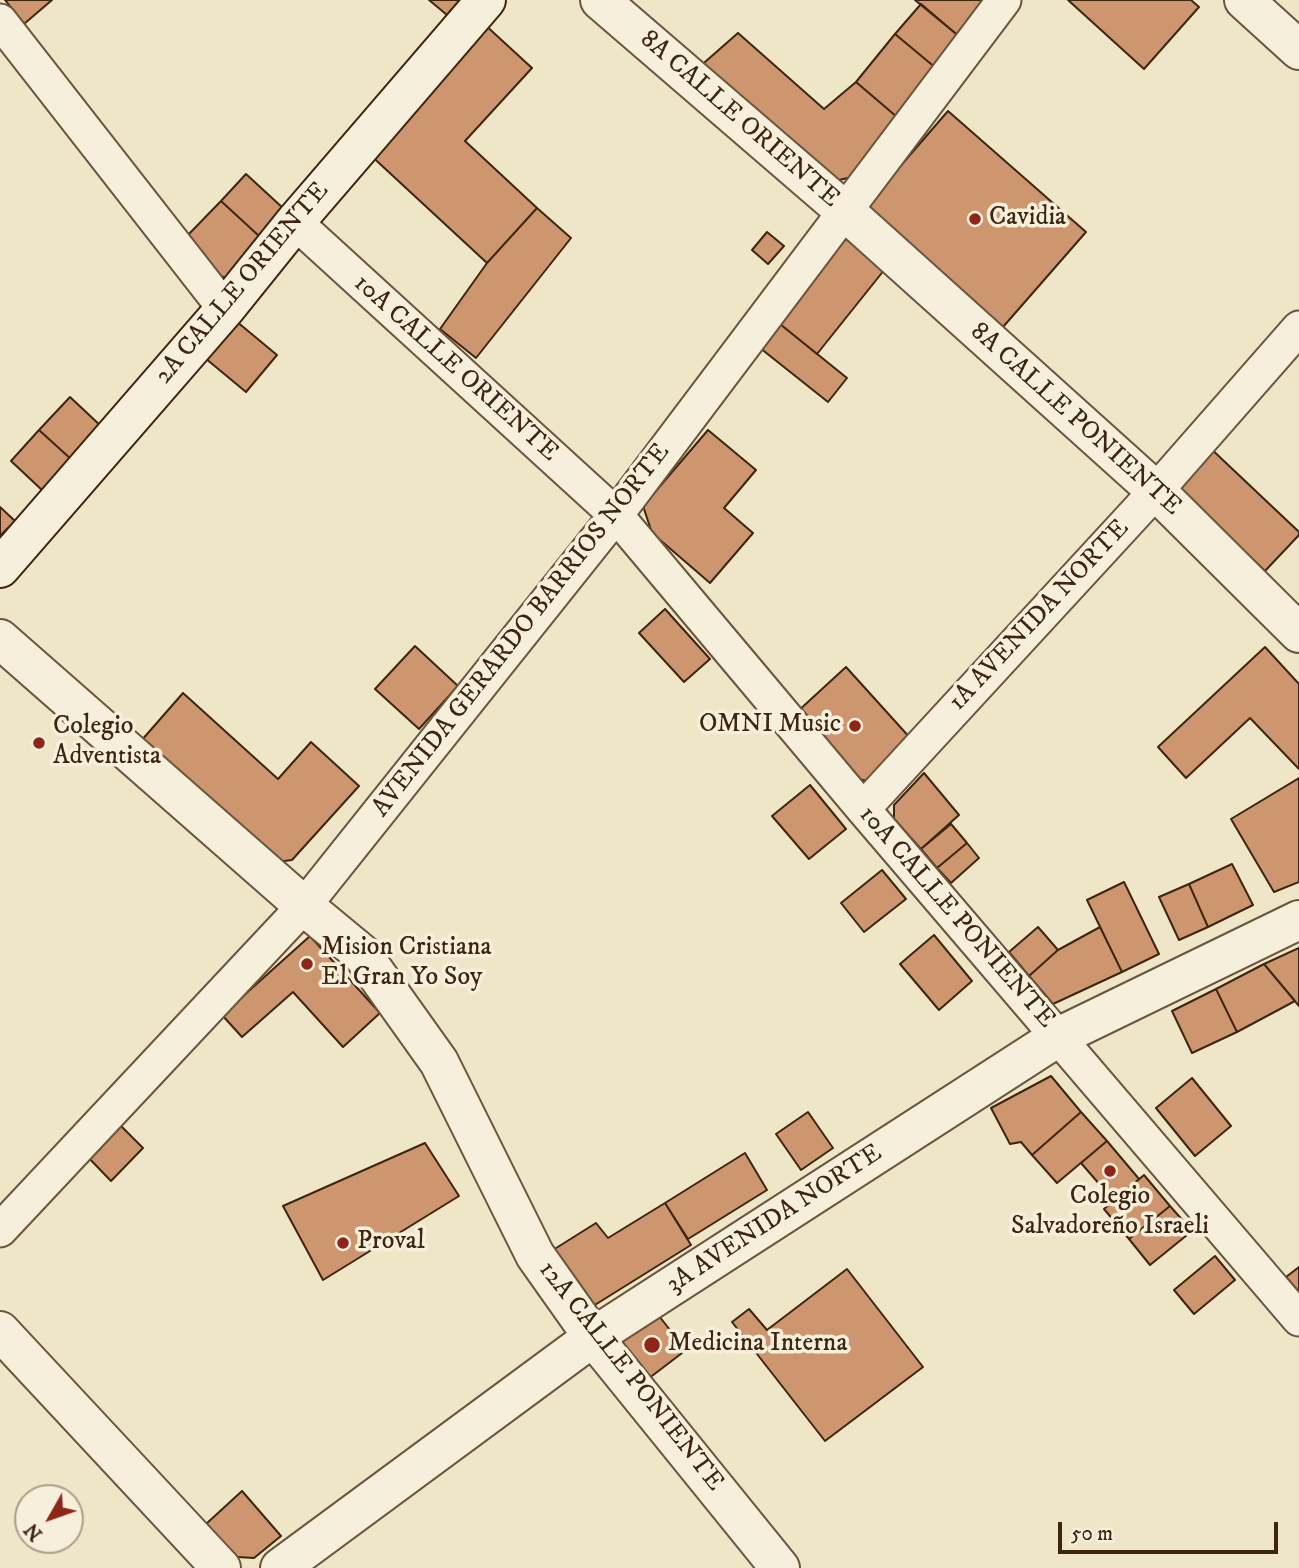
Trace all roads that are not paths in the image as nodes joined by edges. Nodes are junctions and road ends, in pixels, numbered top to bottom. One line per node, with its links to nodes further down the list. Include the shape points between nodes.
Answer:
1 (486, 0): 8 (street, 2A CALLE ORIENTE)
2 (600, 0): 7 (street, 8A CALLE ORIENTE)
3 (1004, 0): 7 (street, AVENIDA GERARDO BARRIOS NORTE)
4 (1244, 0): 6 (street)
5 (0, 21): 9 (street)
6 (1299, 50)
7 (846, 212): 11 (street, 8A CALLE PONIENTE); 12 (street, AVENIDA GERARDO BARRIOS NORTE)
8 (295, 222): 9 (street, 2A CALLE ORIENTE); 12 (street, 10A CALLE ORIENTE)
9 (225, 309): 13 (street, 2A CALLE ORIENTE)
10 (1299, 328): 11 (street, 1A AVENIDA NORTE)
11 (1156, 491): 14 (street, 8A CALLE PONIENTE); 16 (street, 1A AVENIDA NORTE)
12 (616, 515): 16 (street, 10A CALLE PONIENTE); 17 (street, AVENIDA GERARDO BARRIOS NORTE)
13 (0, 568)
14 (1299, 633)
15 (0, 639): 17 (street, 12A CALLE PONIENTE)
16 (863, 809): 19 (street, 10A CALLE PONIENTE)
17 (304, 905): 20 (street, AVENIDA GERARDO BARRIOS NORTE); 23 (street, 12A CALLE PONIENTE, via 362,954 439,1062 535,1255)
18 (1299, 920): 19 (street, 3A AVENIDA NORTE)
19 (1058, 1037): 21 (street, 10A CALLE PONIENTE); 23 (street, 3A AVENIDA NORTE)
20 (0, 1230)
21 (1299, 1319)
22 (0, 1331): 24 (street)
23 (593, 1337): 25 (street, 3A AVENIDA NORTE); 26 (street, 12A CALLE PONIENTE)
24 (221, 1568)
25 (281, 1568)
26 (780, 1568)

